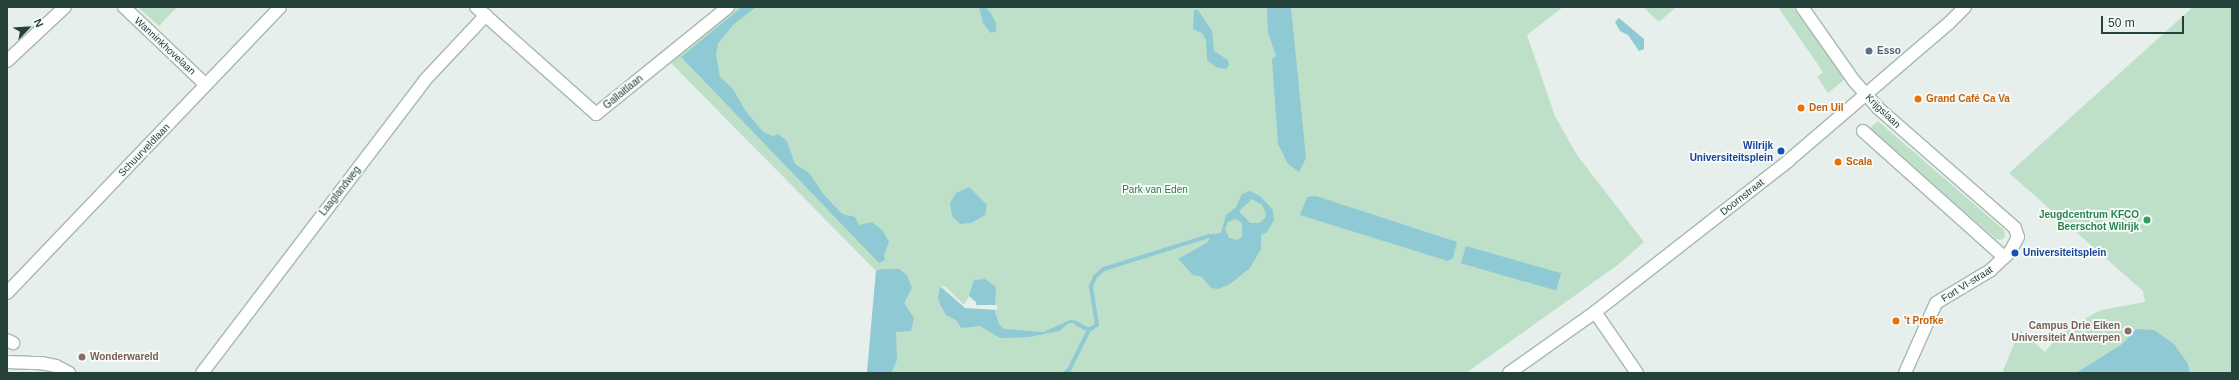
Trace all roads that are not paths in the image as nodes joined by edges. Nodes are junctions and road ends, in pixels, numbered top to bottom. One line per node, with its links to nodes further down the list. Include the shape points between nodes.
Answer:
1 (65, 7): 9 (street)
2 (124, 7): 10 (street, Wanninkhovelaan)
3 (280, 7): 10 (street, Schuurveldlaan)
4 (476, 7): 8 (street)
5 (728, 7): 8 (street, Gallaitlaan, via 596,114)
6 (1802, 7): 11 (street, Krijgslaan)
7 (1965, 7): 11 (street, Doornstraat)
8 (486, 15): 19 (street, Laaglandweg, via 425,80)
9 (7, 61)
10 (206, 85): 15 (street, Schuurveldlaan)
11 (1866, 95): 13 (street, Krijgslaan, via 2015,228); 16 (street, Doornstraat, via 1788,161)
12 (1863, 131): 14 (street)
13 (2017, 243): 14 (street, Fort VI-straat)
14 (2004, 258): 22 (street, Fort VI-straat, via 1982,276 1936,303)
15 (7, 293)
16 (1595, 312): 20 (street, Doornstraat); 21 (street)
17 (7, 362): 18 (street, via 41,363 56,366)
18 (69, 373)
19 (202, 373)
20 (1509, 373)
21 (1637, 373)
22 (1905, 373)

